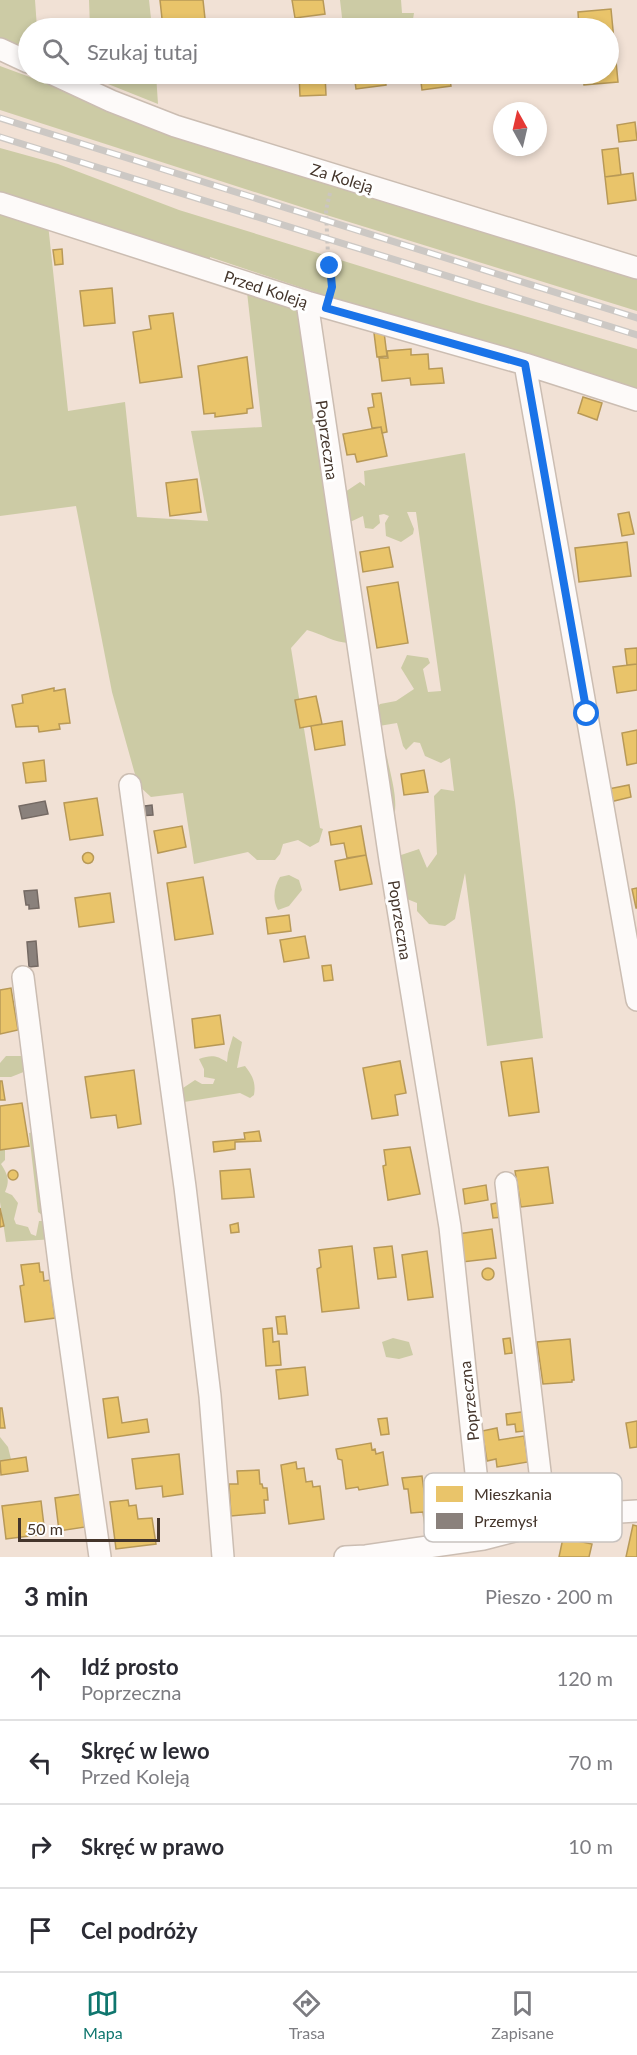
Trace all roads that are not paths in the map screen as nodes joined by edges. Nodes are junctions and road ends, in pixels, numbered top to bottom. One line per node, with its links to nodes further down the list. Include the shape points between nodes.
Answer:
1 (0, 50): 2 (street)
2 (18, 58)
3 (74, 84): 5 (street, Za Koleją, via 175,126)
4 (0, 203): 6 (street, Przed Koleją)
5 (637, 268)
6 (316, 305): 7 (street, Przed Koleją); 13 (street, Poprzeczna, via 392,871 450,1227)
7 (525, 364): 8 (street, Przed Koleją); 11 (street)
8 (637, 400)
9 (130, 785): 19 (street, via 209,1384)
10 (23, 977): 18 (street, via 60,1279)
11 (637, 1000)
12 (506, 1183): 14 (street)
13 (476, 1473)
14 (540, 1473)
15 (637, 1511): 16 (street)
16 (622, 1512)
17 (462, 1542): 20 (street)
18 (100, 1557)
19 (223, 1557)
20 (345, 1557)

